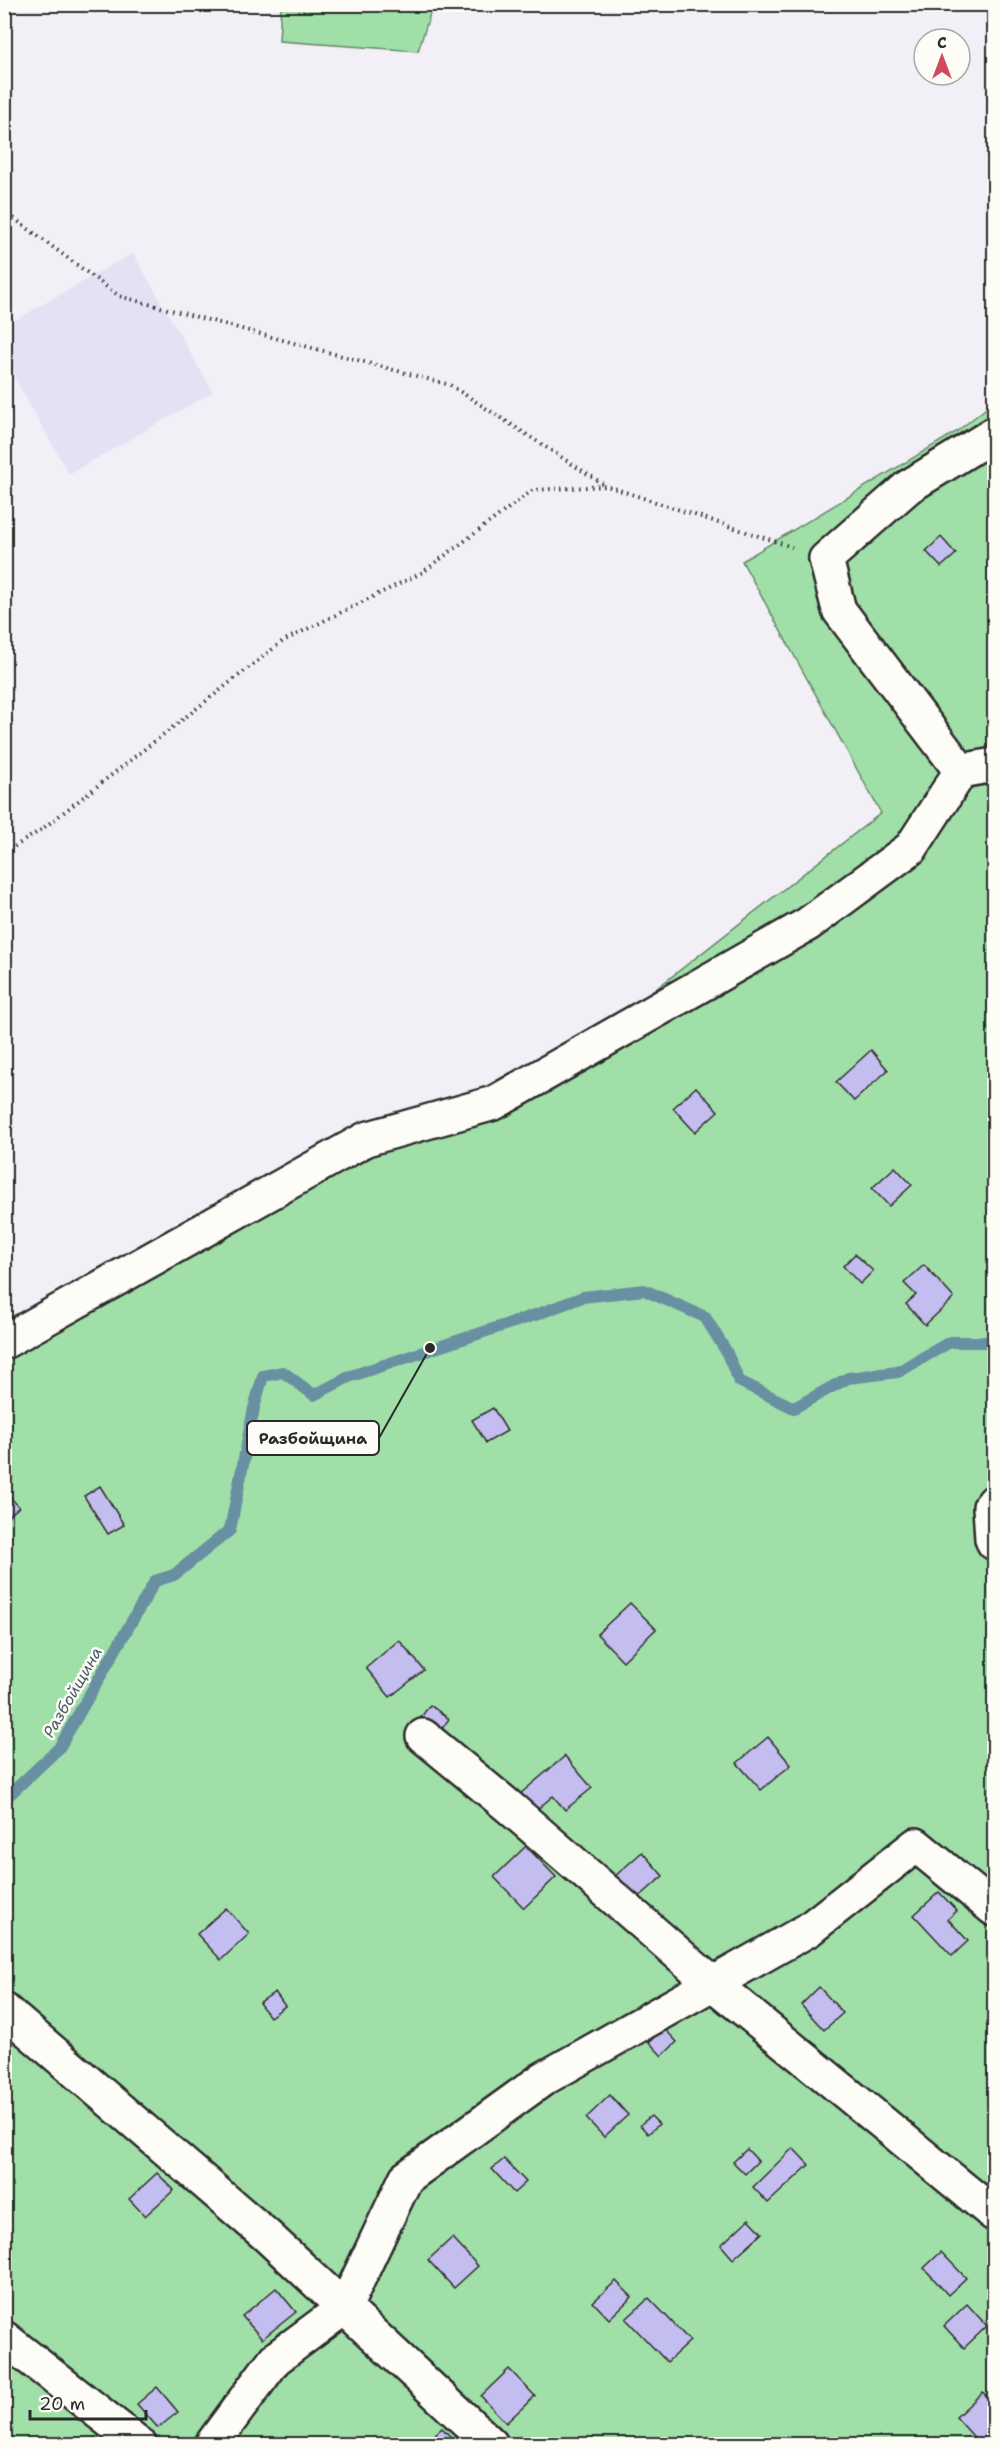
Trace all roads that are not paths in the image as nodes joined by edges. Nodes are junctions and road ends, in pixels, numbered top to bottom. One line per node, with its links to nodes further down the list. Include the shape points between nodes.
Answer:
1 (994, 434): 3 (lane, via 908,487 826,559 839,610)
2 (994, 765): 3 (lane)
3 (961, 771): 4 (lane, via 911,848 808,924 494,1103 366,1138)
4 (4, 1342)
5 (994, 1502): 6 (lane, via 990,1507)
6 (994, 1543)
7 (423, 1736): 9 (lane)
8 (994, 1909): 9 (lane, via 916,1845 808,1930)
9 (712, 1983): 11 (lane); 12 (lane, via 543,2079 406,2178)
10 (4, 2010): 12 (lane)
11 (994, 2214)
12 (345, 2307): 15 (lane, via 275,2359); 16 (lane)
13 (4, 2338): 14 (lane)
14 (139, 2445)
15 (212, 2445)
16 (491, 2445)

